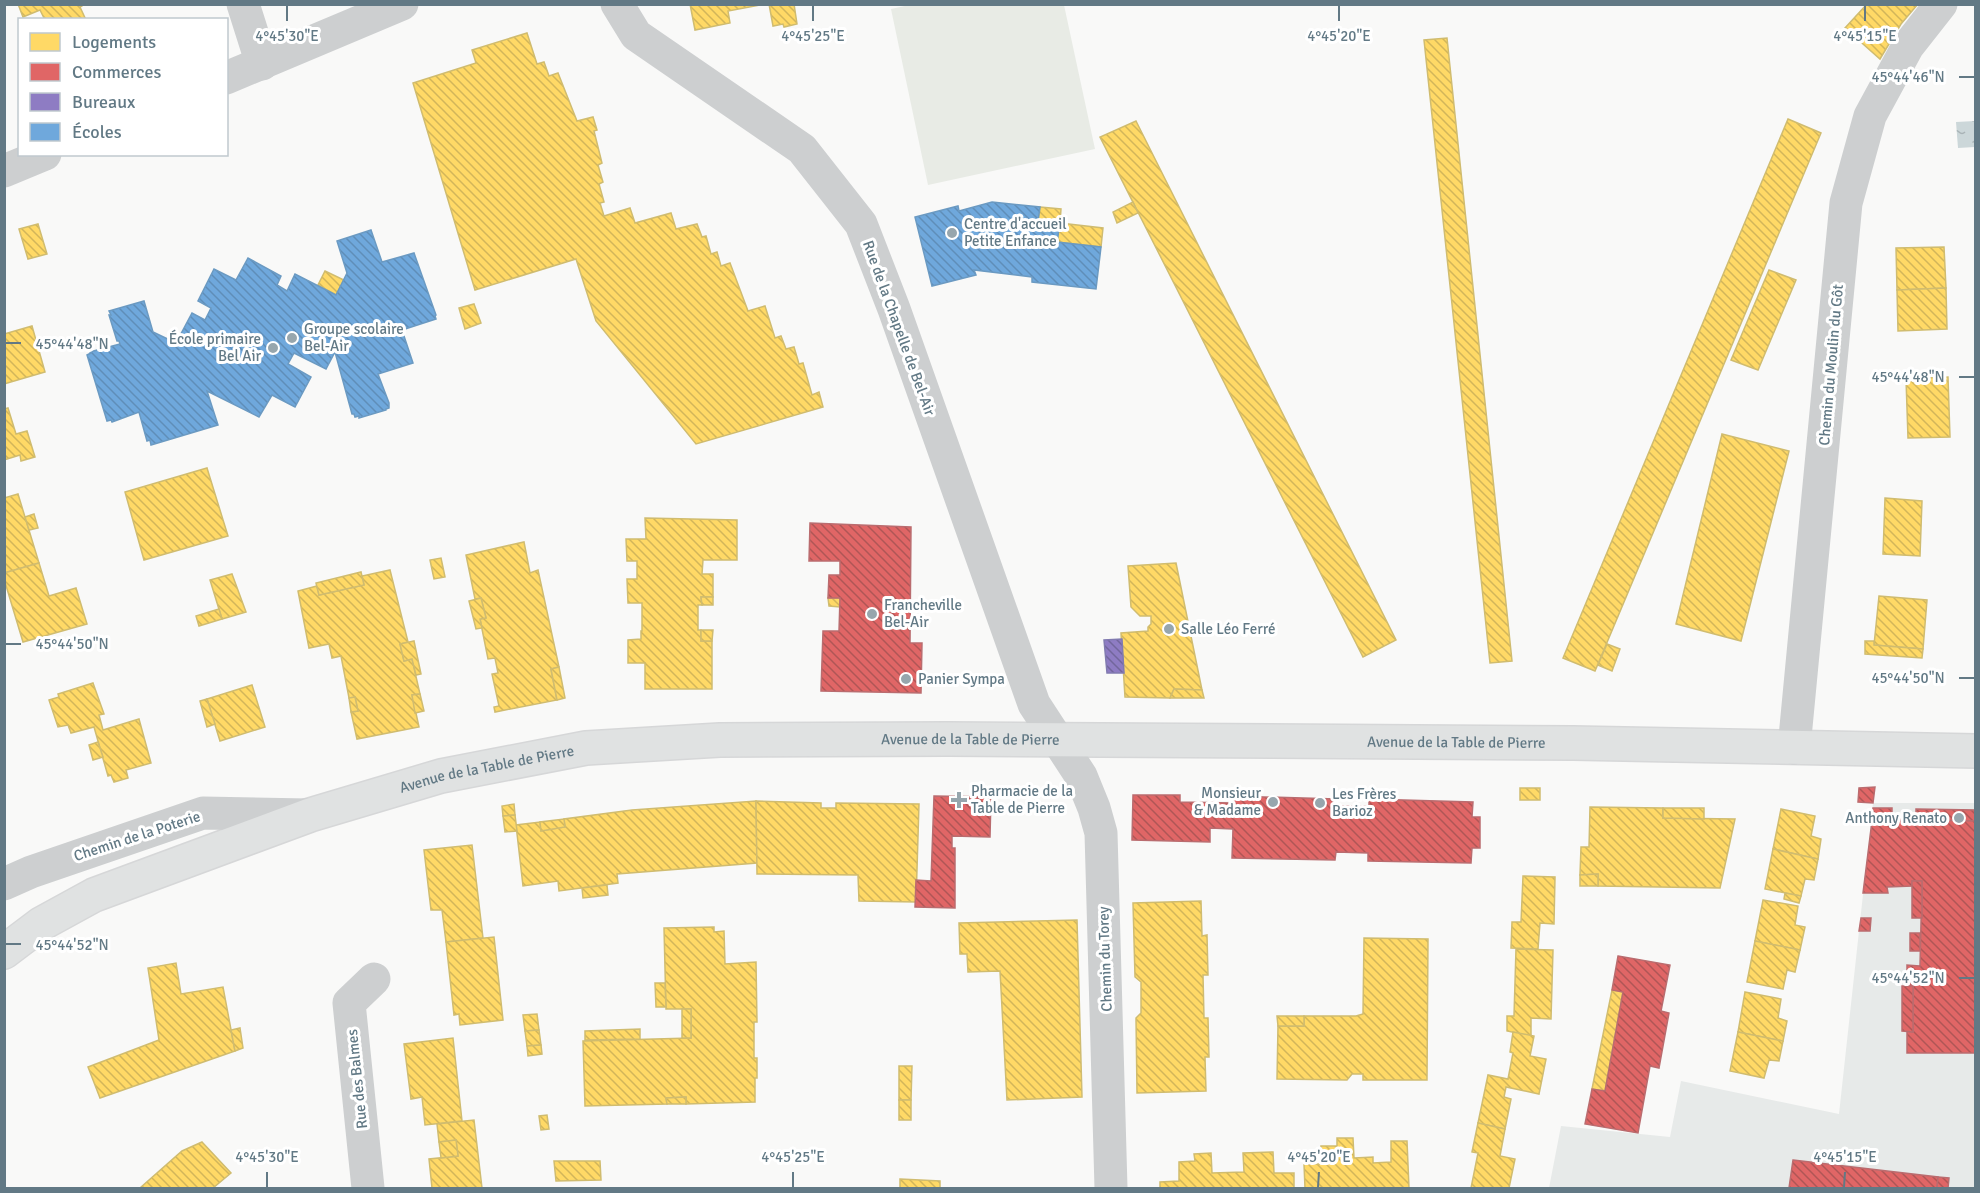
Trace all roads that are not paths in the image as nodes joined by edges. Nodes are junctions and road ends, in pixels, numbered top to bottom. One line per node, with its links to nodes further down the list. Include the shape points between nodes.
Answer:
1 (243, 4): 5 (street)
2 (402, 4): 5 (street)
3 (616, 4): 9 (street, Rue de la Chapelle de Bel-Air, via 636,34 802,149 861,224 1018,663 1034,704)
4 (1941, 4): 10 (street, Chemin du Moulin du Gôt, via 1908,46 1870,116 1846,203)
5 (262, 64): 6 (street)
6 (228, 77)
7 (40, 156): 8 (street)
8 (4, 171)
9 (1058, 740): 10 (main road, Avenue de la Table de Pierre); 12 (main road, Avenue de la Table de Pierre, via 720,740 586,748 441,776); 17 (street, Chemin du Torey, via 1081,776 1101,833)
10 (1794, 748): 11 (main road, Avenue de la Table de Pierre)
11 (1976, 751)
12 (310, 815): 13 (street, Chemin de la Poterie, via 203,813); 14 (main road, Avenue de la Table de Pierre, via 94,895 41,924)
13 (4, 884)
14 (4, 952)
15 (374, 979): 16 (street, Rue des Balmes, via 349,1003)
16 (368, 1188)
17 (1111, 1188)

